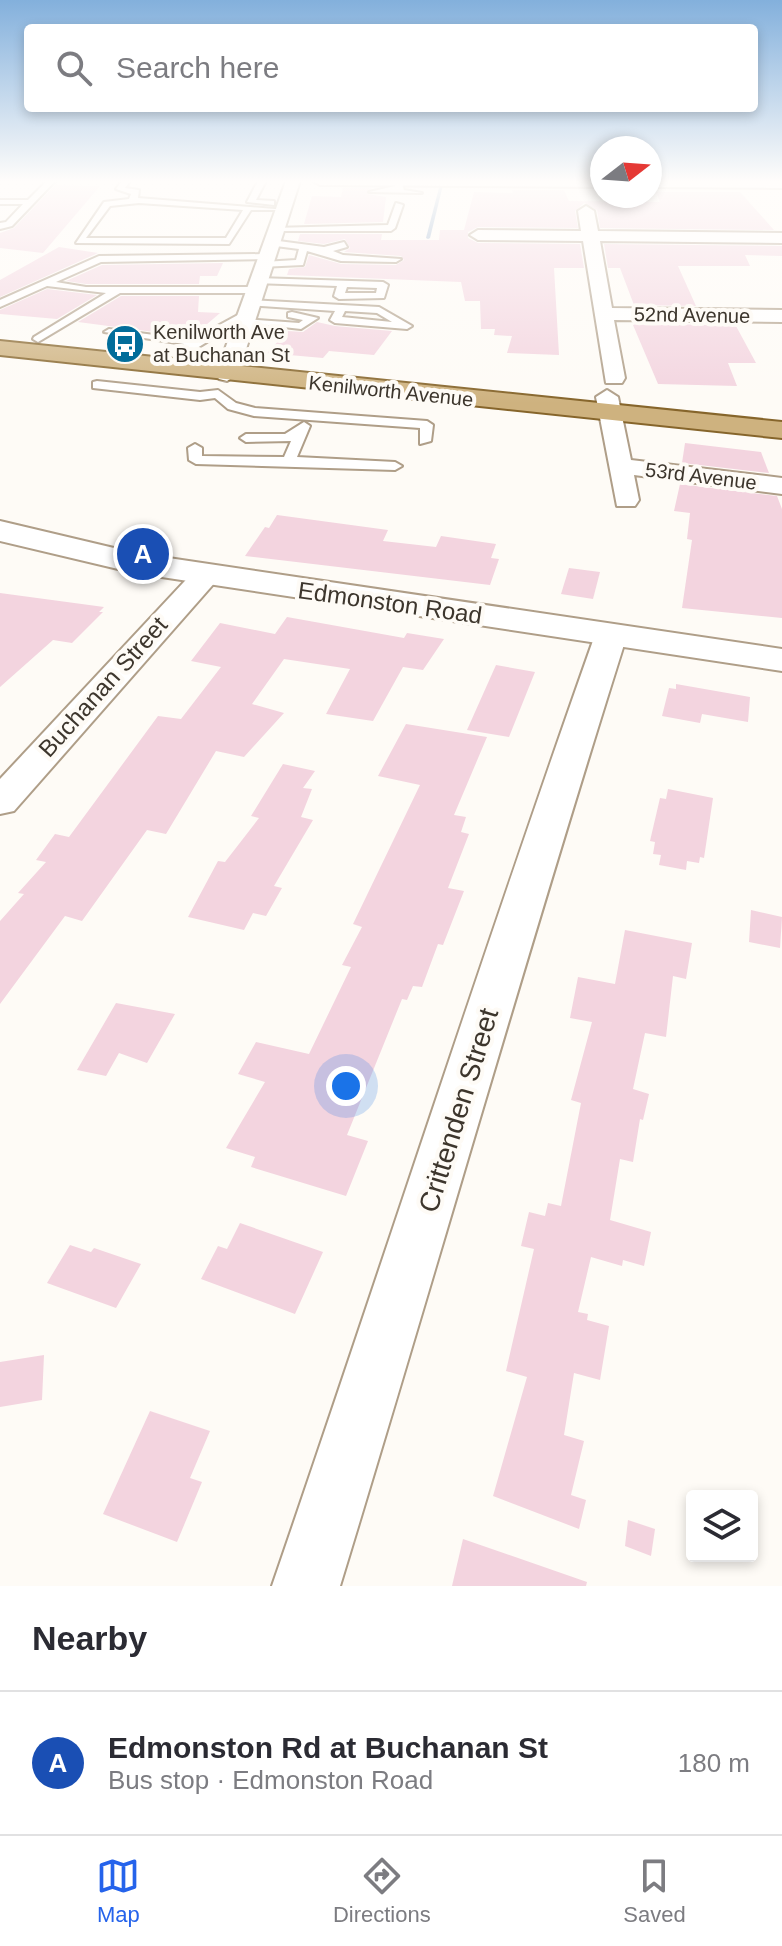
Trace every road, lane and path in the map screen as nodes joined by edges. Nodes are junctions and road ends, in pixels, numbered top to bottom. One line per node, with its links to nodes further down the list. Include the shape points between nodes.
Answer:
1 (258, 255): 10 (lane)
2 (260, 255): 10 (lane)
3 (267, 255): 10 (street)
4 (292, 255): 10 (lane)
5 (302, 255): 10 (lane, via 300,263)
6 (306, 255): 10 (lane)
7 (335, 255): 9 (lane)
8 (594, 255): 16 (street)
9 (396, 259)
10 (262, 269): 10 (lane, via 313,318 301,326); 11 (lane, via 99,259); 12 (lane); 13 (lane); 15 (lane); 22 (lane); 23 (street)
11 (44, 283): 13 (lane); 14 (lane)
12 (343, 283)
13 (118, 290): 20 (lane)
14 (0, 304)
15 (342, 307): 15 (lane, via 379,310 407,326 335,320)
16 (602, 314): 17 (street, 52nd Avenue); 25 (street)
17 (782, 316)
18 (109, 332): 22 (lane)
19 (0, 334): 20 (main road, Kenilworth Avenue)
20 (38, 339): 22 (main road, Kenilworth Avenue)
21 (0, 348): 23 (main road, Kenilworth Avenue)
22 (186, 350): 23 (main road, Kenilworth Avenue)
23 (229, 367): 25 (main road, Kenilworth Avenue)
24 (97, 385): 27 (lane, via 218,394 232,406 254,412)
25 (610, 395): 26 (main road, Kenilworth Avenue); 28 (main road, Kenilworth Avenue); 35 (street)
26 (782, 414)
27 (309, 416): 29 (lane); 31 (lane, via 427,425)
28 (782, 430)
29 (300, 434): 30 (lane, via 290,439); 33 (lane)
30 (246, 438)
31 (425, 441)
32 (195, 448): 33 (lane, via 196,460)
33 (289, 461): 34 (lane)
34 (395, 466)
35 (620, 466): 36 (street, 53rd Avenue); 37 (street)
36 (782, 486)
37 (626, 500)
38 (0, 531): 39 (street, Edmonston Road, via 119,560)
39 (207, 574): 40 (street, Edmonston Road); 42 (street, Buchanan Street)
40 (611, 635): 41 (street, Edmonston Road); 43 (street, Crittenden Street, via 503,958)
41 (782, 660)
42 (0, 802)
43 (306, 1586)

